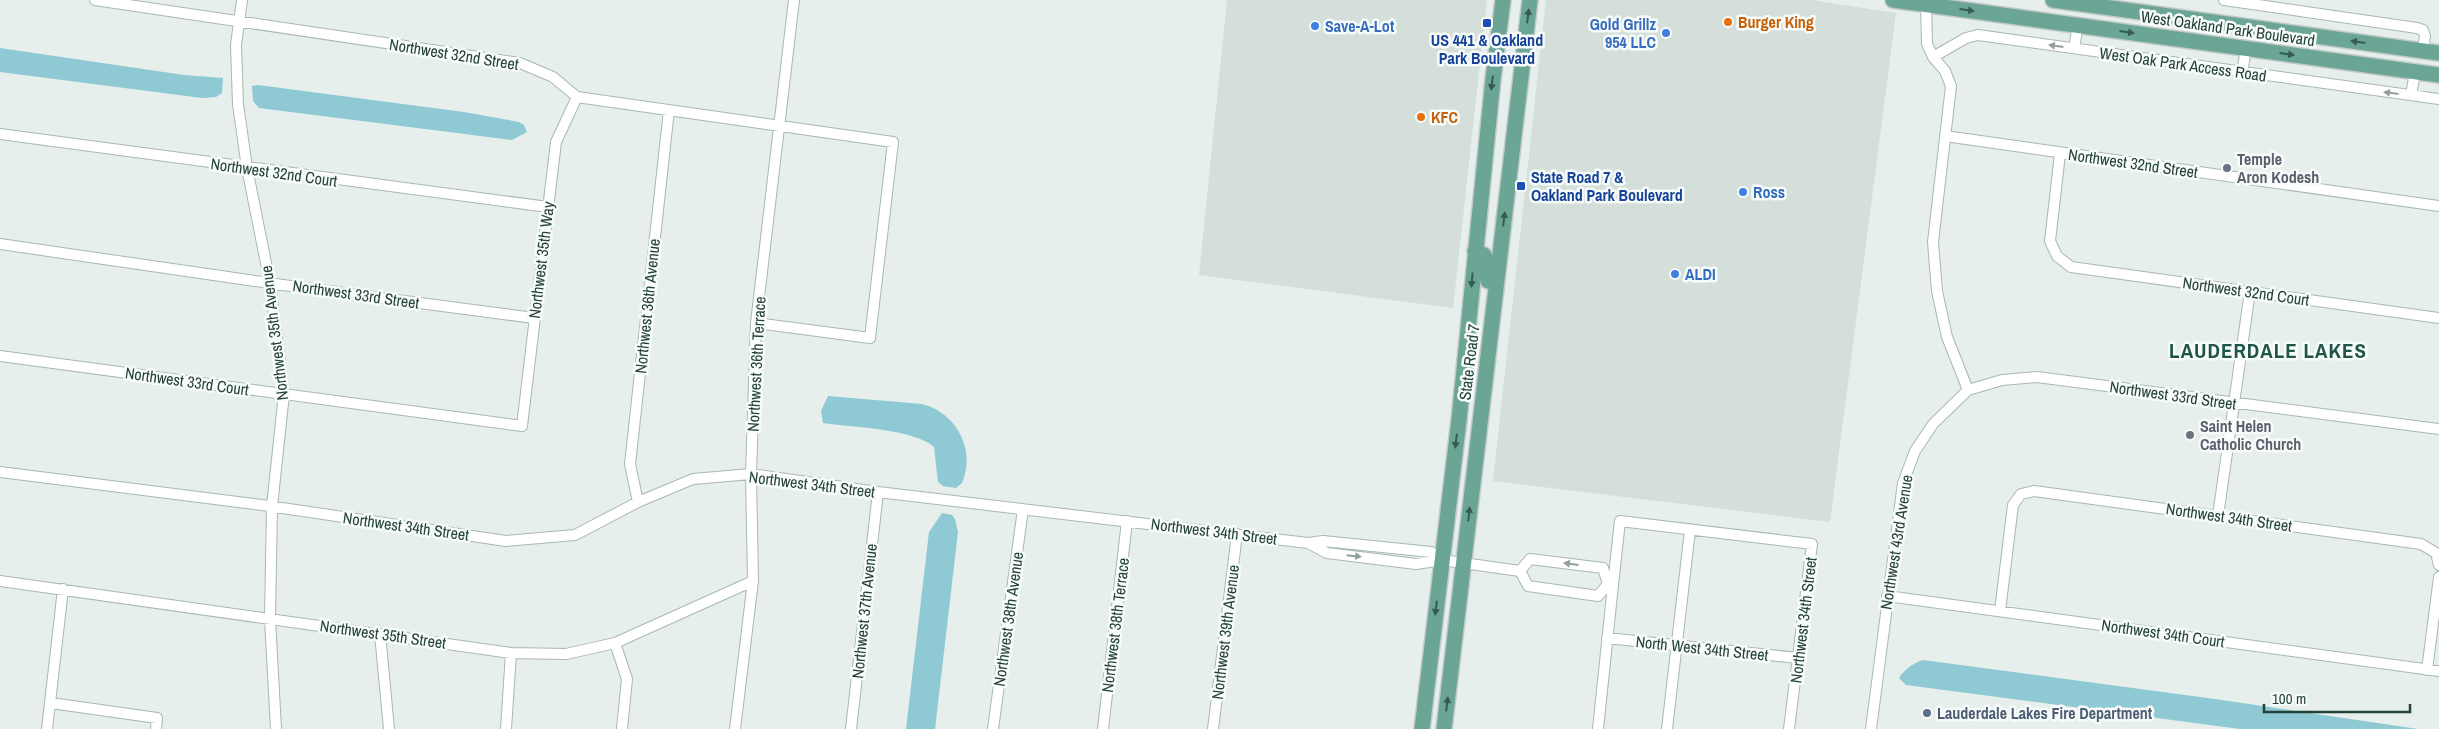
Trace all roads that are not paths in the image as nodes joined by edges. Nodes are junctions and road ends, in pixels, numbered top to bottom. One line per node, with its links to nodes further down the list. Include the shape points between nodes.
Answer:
1 (96, 0): 11 (street, Northwest 32nd Street)
2 (242, 0): 11 (street, Northwest 35th Avenue)
3 (794, 0): 25 (street, Northwest 36th Terrace)
4 (1503, 0): 33 (main road, State Road 7, one-way to 33)
5 (1530, 0): 40 (main road, State Road 7, one-way to 5)
6 (1893, 0): 9 (main road, West Oakland Park Boulevard)
7 (2054, 0): 10 (main road, West Oakland Park Boulevard)
8 (2224, 0): 15 (street, via 2417,28 2423,30 2425,36)
9 (1926, 2): 12 (main road, West Oakland Park Boulevard, one-way to 12); 17 (street, via 1927,44)
10 (2080, 2): 15 (main road, West Oakland Park Boulevard, one-way to 10)
11 (239, 20): 22 (street, Northwest 32nd Street, via 520,63 553,77); 29 (street, Northwest 35th Avenue, via 236,76)
12 (2078, 25): 13 (street); 14 (main road, West Oakland Park Boulevard, one-way to 14)
13 (2074, 48): 17 (street, West Oak Park Access Road, one-way to 17, via 1978,36 1966,38); 19 (street, West Oak Park Access Road)
14 (2246, 49): 18 (main road, West Oakland Park Boulevard, one-way to 18); 19 (street)
15 (2423, 51): 16 (main road, West Oakland Park Boulevard)
16 (2439, 53)
17 (1933, 57): 27 (street, via 1945,71 1951,86)
18 (2415, 72): 20 (main road, West Oakland Park Boulevard); 21 (street)
19 (2242, 73): 21 (street, West Oak Park Access Road, one-way to 19)
20 (2439, 76)
21 (2411, 95): 23 (street, West Oak Park Access Road)
22 (577, 97): 24 (street); 31 (street, Northwest 35th Way, via 556,142)
23 (2439, 99)
24 (669, 110): 25 (street); 49 (street, Northwest 36th Avenue, via 630,464)
25 (779, 126): 38 (street, Northwest 36th Terrace); 38 (street, via 893,142 870,338)
26 (0, 134): 29 (street, Northwest 32nd Court)
27 (1945, 136): 28 (street, Northwest 32nd Street); 41 (street, via 1933,242 1937,291 1947,337)
28 (2060, 154): 30 (street, Northwest 32nd Street); 35 (street, Northwest 32nd Court, via 2050,241 2057,256 2072,267)
29 (247, 168): 31 (street, Northwest 32nd Court); 34 (street, Northwest 35th Avenue)
30 (2439, 206)
31 (548, 208): 36 (street, Northwest 35th Way)
32 (0, 244): 34 (street, Northwest 33rd Street)
33 (1475, 251): 40 (main road, via 1484,254 1489,270 1480,345); 56 (main road, State Road 7, one-way to 56)
34 (270, 283): 36 (street, Northwest 33rd Street); 42 (street, Northwest 35th Avenue)
35 (2250, 291): 37 (street, Northwest 32nd Court); 43 (street)
36 (534, 318): 44 (street, Northwest 35th Way)
37 (2439, 318)
38 (756, 323): 47 (street, Northwest 36th Terrace)
39 (0, 356): 42 (street, Northwest 33rd Court)
40 (1486, 369): 57 (main road, State Road 7, one-way to 40)
41 (1968, 390): 43 (street, Northwest 33rd Street, via 2002,380 2037,376); 65 (street, Northwest 43rd Avenue, via 1933,424 1915,450 1903,483)
42 (284, 394): 44 (street, Northwest 33rd Court); 50 (street, Northwest 35th Avenue)
43 (2233, 403): 45 (street, Northwest 33rd Street); 52 (street)
44 (522, 426)
45 (2439, 429)
46 (0, 472): 50 (street, Northwest 34th Street)
47 (751, 474): 48 (street, Northwest 34th Street); 49 (street, Northwest 34th Street, via 694,479); 62 (street, Northwest 36th Terrace)
48 (878, 492): 51 (street, Northwest 34th Street); 84 (street, Northwest 37th Avenue)
49 (638, 502): 50 (street, Northwest 34th Street, via 575,535 506,541)
50 (272, 506): 67 (street, Northwest 35th Avenue)
51 (1023, 509): 53 (street, Northwest 34th Street); 85 (street, Northwest 38th Avenue)
52 (2218, 516): 58 (street, Northwest 34th Street, via 2421,544 2436,552); 66 (street, Northwest 34th Street, via 2034,492 2021,494 2013,505)
53 (1127, 521): 55 (street, Northwest 34th Street); 86 (street, Northwest 38th Terrace)
54 (1690, 530): 63 (street, Northwest 34th Street, via 1620,521); 71 (street); 73 (street, Northwest 34th Street, via 1812,544)
55 (1237, 534): 56 (street, Northwest 34th Street, via 1308,543 1327,553 1416,564); 87 (street, Northwest 39th Avenue)
56 (1442, 560): 57 (street, Northwest 34th Street); 88 (main road, State Road 7, one-way to 88)
57 (1464, 563): 59 (street, Northwest 34th Street); 89 (main road, State Road 7, one-way to 57)
58 (2439, 565)
59 (1520, 571): 63 (street, via 1528,586 1598,596); 63 (street, one-way to 59, via 1603,568 1530,558)
60 (2439, 577): 74 (street)
61 (0, 581): 64 (street, Northwest 35th Street)
62 (753, 581): 70 (street, Northwest 35th Street); 83 (street, Northwest 36th Terrace)
63 (1610, 584): 69 (street, Northwest 34th Street)
64 (63, 589): 67 (street, Northwest 35th Street); 76 (street)
65 (1887, 596): 66 (street, Northwest 34th Court); 93 (street, Northwest 43rd Avenue)
66 (2000, 610): 74 (street, Northwest 34th Court)
67 (270, 619): 68 (street, Northwest 35th Street); 79 (street, Northwest 35th Avenue)
68 (380, 634): 72 (street, Northwest 35th Street); 80 (street)
69 (1607, 638): 71 (street, North West 34th Street); 90 (street, Northwest 34th Street)
70 (615, 643): 72 (street, Northwest 35th Street, via 566,654); 82 (street, via 627,679)
71 (1677, 645): 73 (street, North West 34th Street); 91 (street)
72 (511, 652): 81 (street)
73 (1798, 658): 92 (street, Northwest 34th Street)
74 (2427, 670): 75 (street, Northwest 34th Court)
75 (2439, 671)
76 (51, 703): 77 (street); 78 (street, via 157,718)
77 (47, 729)
78 (156, 729)
79 (276, 729)
80 (389, 729)
81 (506, 729)
82 (622, 729)
83 (735, 729)
84 (851, 729)
85 (994, 729)
86 (1103, 729)
87 (1213, 729)
88 (1422, 729)
89 (1444, 729)
90 (1598, 729)
91 (1667, 729)
92 (1789, 729)
93 (1871, 729)

